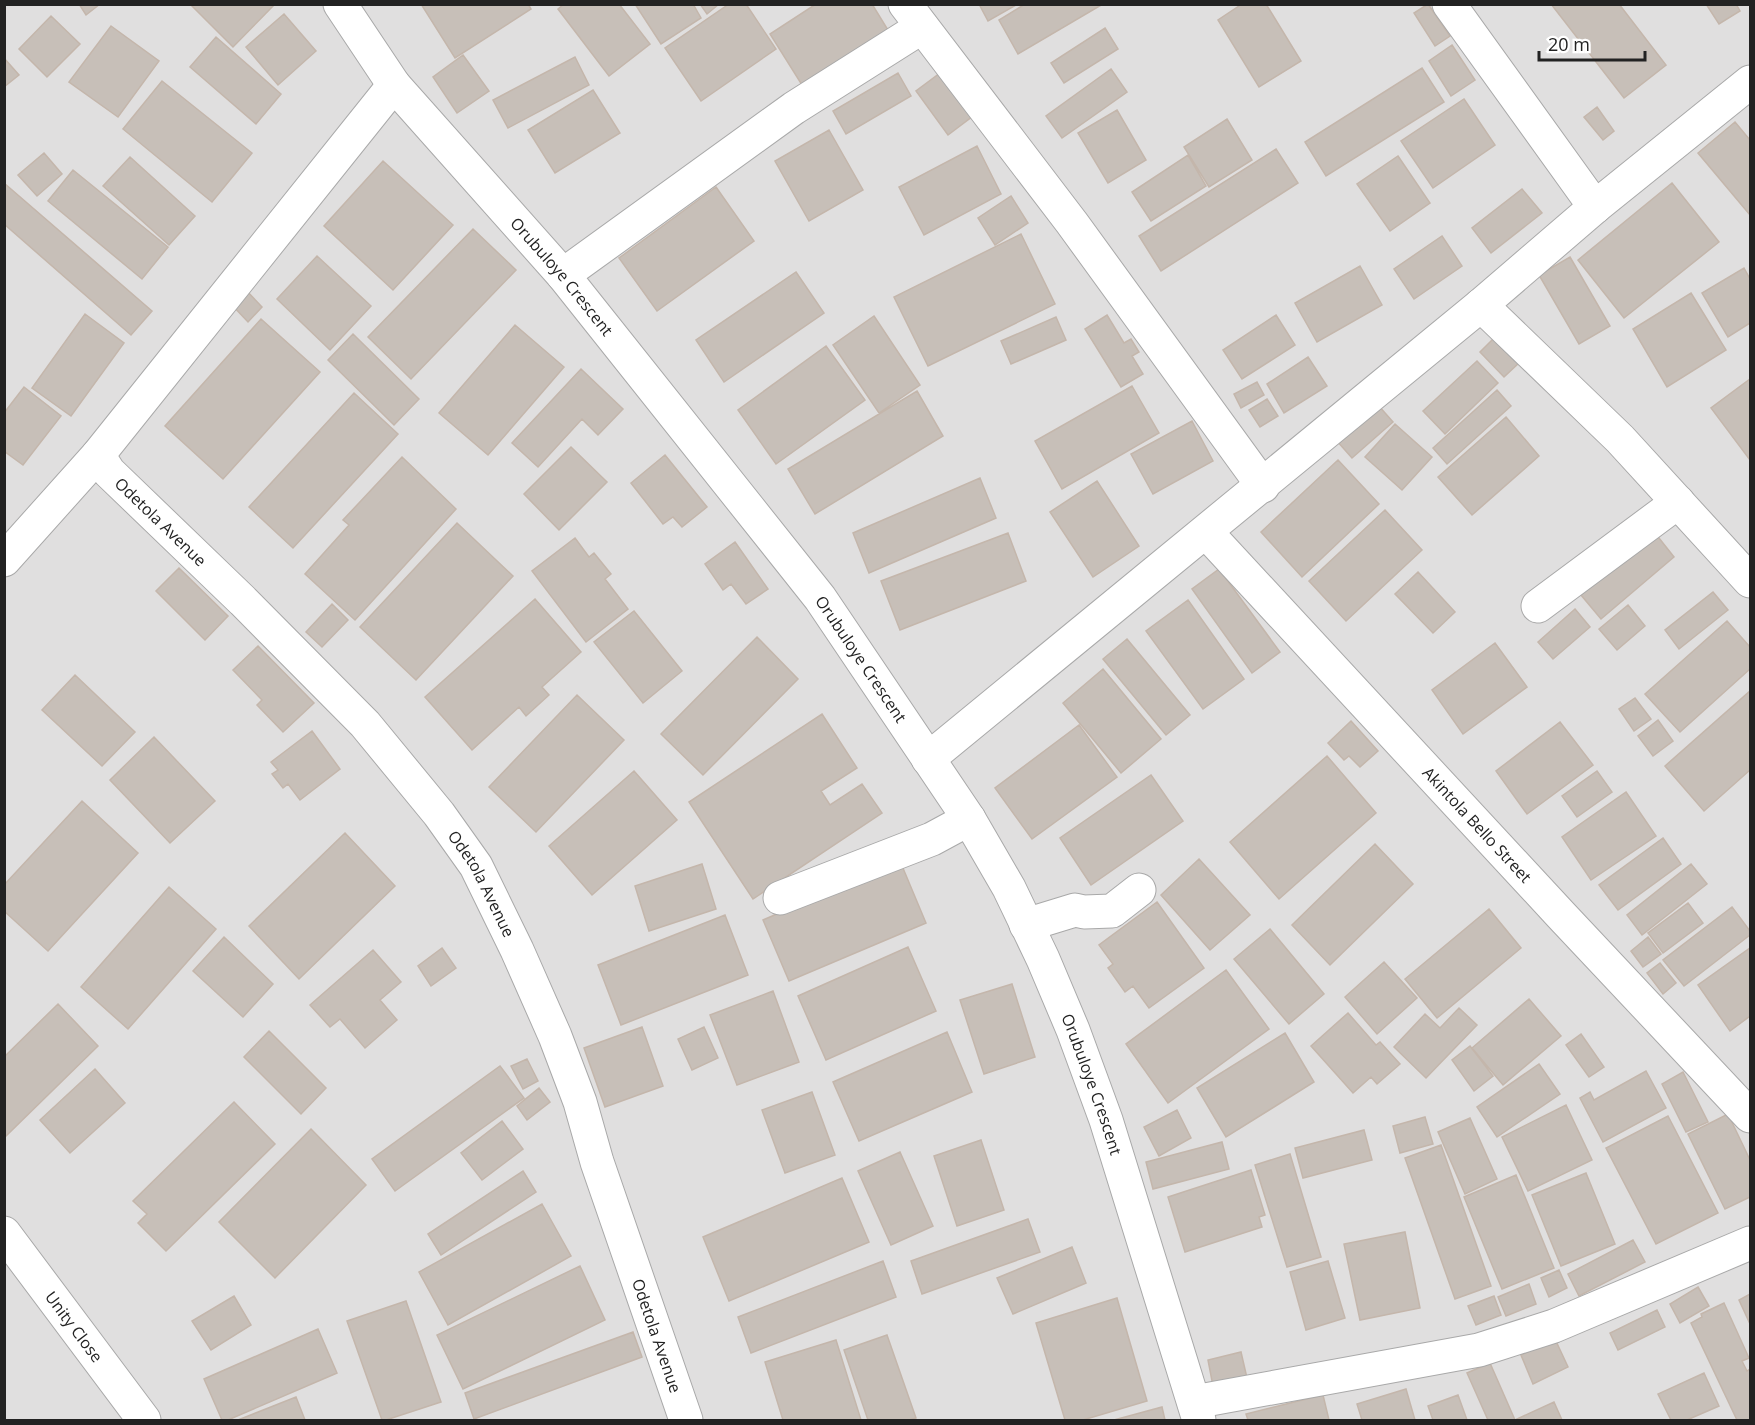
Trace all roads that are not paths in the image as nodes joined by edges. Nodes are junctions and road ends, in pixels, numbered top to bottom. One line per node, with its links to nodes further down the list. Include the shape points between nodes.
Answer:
1 (339, 4): 5 (street, Orubuloye Crescent)
2 (1449, 4): 6 (street)
3 (913, 16): 7 (street, via 794,108); 10 (street, via 1072,223)
4 (1750, 82): 6 (street)
5 (394, 85): 7 (street, Orubuloye Crescent); 9 (street)
6 (1594, 207): 8 (street)
7 (563, 275): 16 (street, Orubuloye Crescent, via 820,598)
8 (1481, 305): 10 (street); 11 (street, via 1620,439)
9 (98, 455): 13 (street); 26 (street, Odetola Avenue, via 109,472 365,724 476,866 555,1036)
10 (1263, 486): 12 (street)
11 (1678, 502): 14 (street); 15 (street)
12 (1206, 532): 16 (street); 21 (street, Akintola Bello Street)
13 (8, 550)
14 (1750, 581)
15 (1538, 606)
16 (928, 759): 17 (street, Orubuloye Crescent)
17 (969, 819): 19 (street, via 932,840); 20 (street, Orubuloye Crescent)
18 (1139, 890): 20 (street, via 1112,911 1075,910)
19 (780, 898)
20 (1026, 925): 24 (street, Orubuloye Crescent, via 1073,1030 1106,1120)
21 (1750, 1116)
22 (4, 1233): 25 (street, Unity Close)
23 (1750, 1243): 24 (street, via 1554,1326 1479,1350)
24 (1197, 1411)
25 (144, 1420)
26 (686, 1420)

